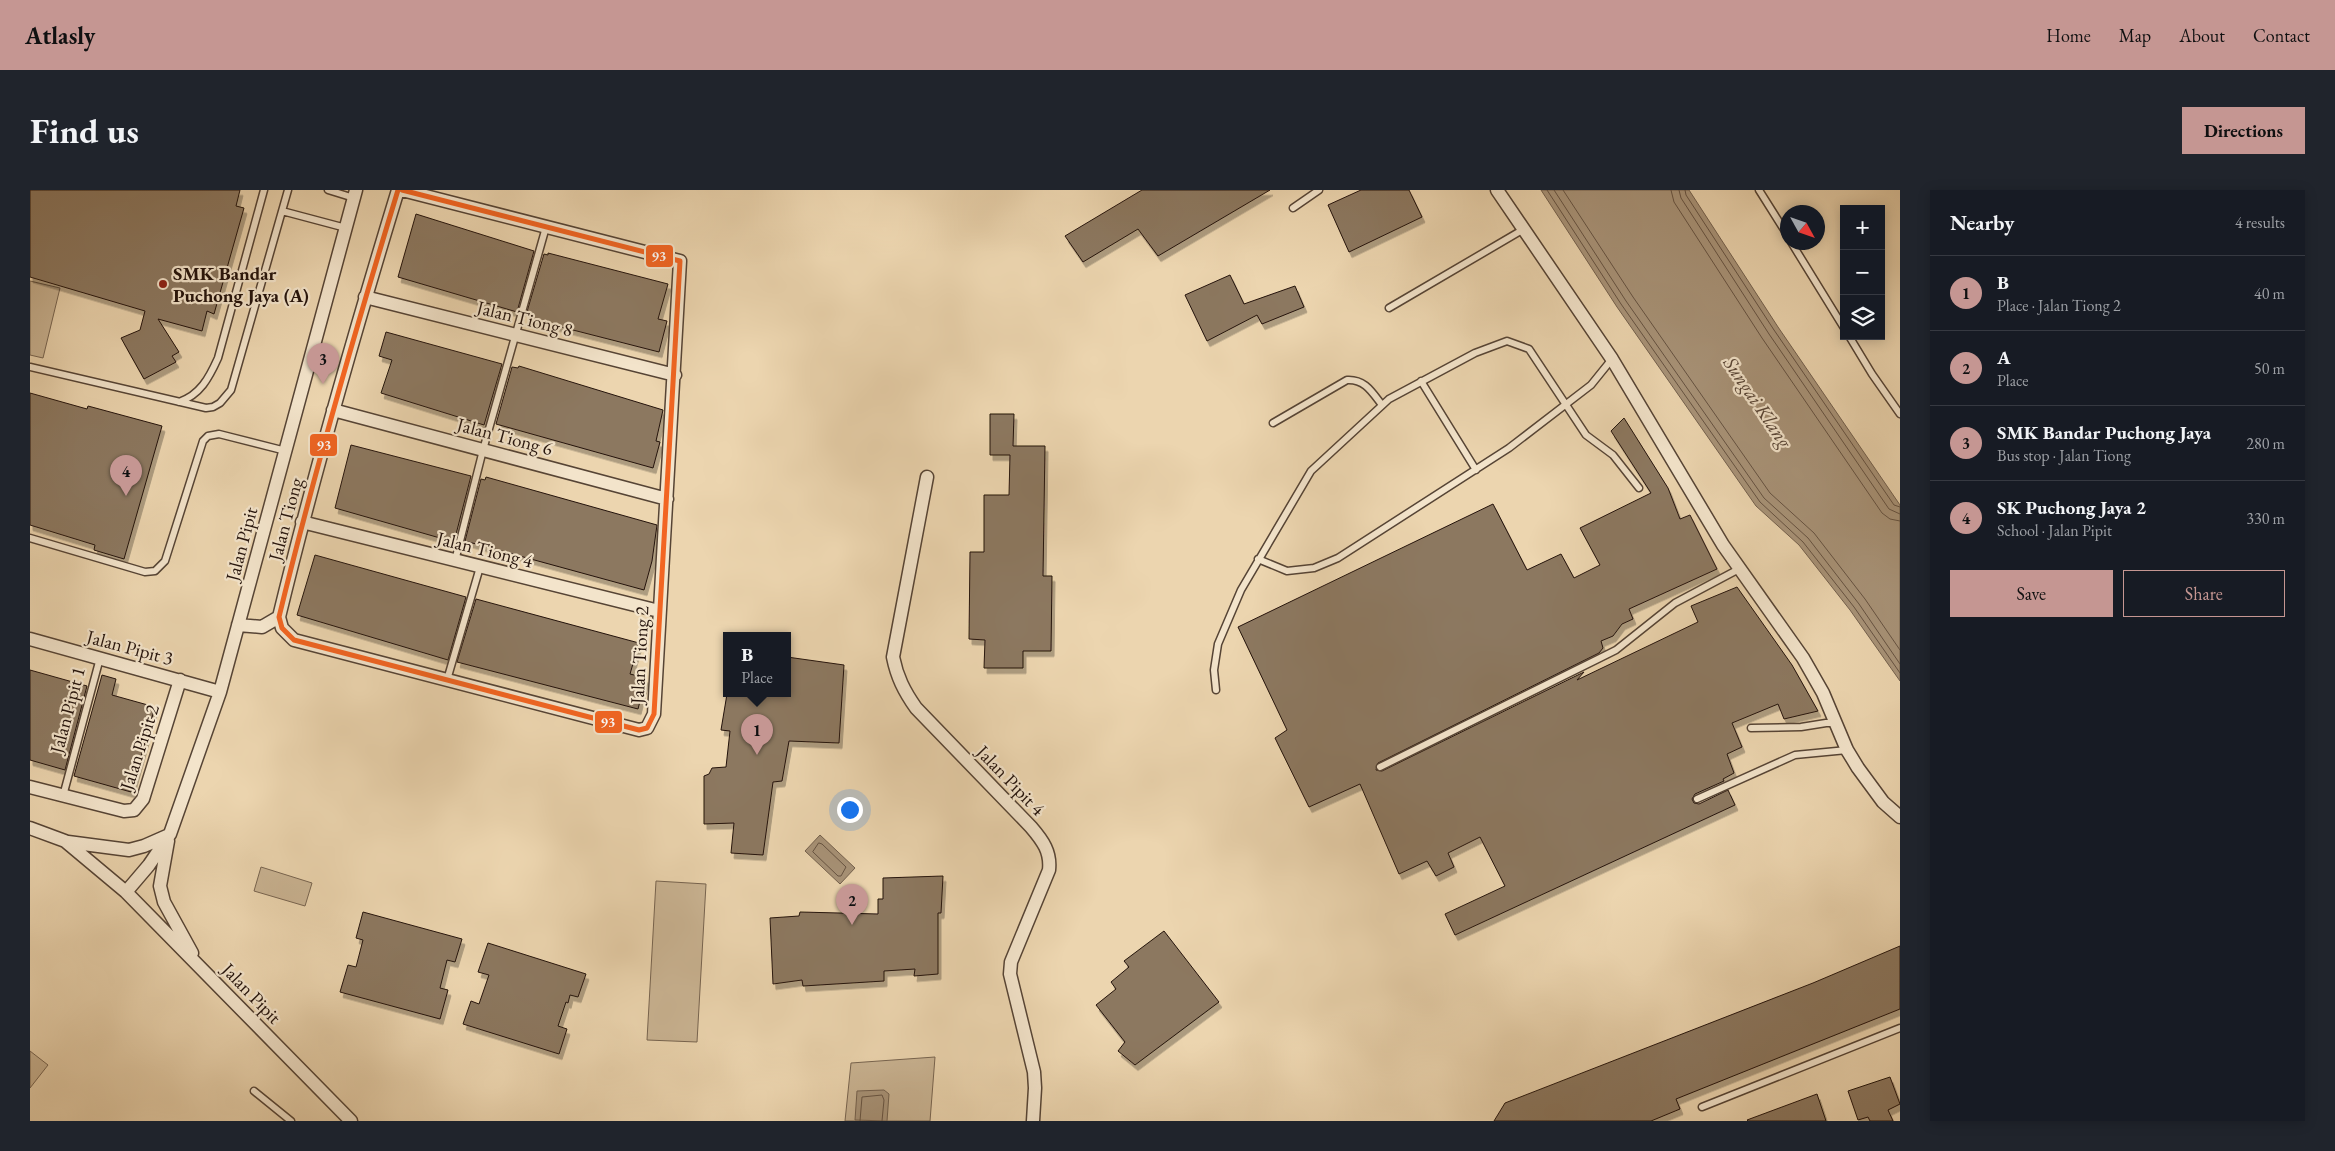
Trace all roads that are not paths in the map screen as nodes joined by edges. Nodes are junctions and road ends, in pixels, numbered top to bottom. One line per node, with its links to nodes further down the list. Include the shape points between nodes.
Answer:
1 (264, 190): 25 (lane, via 218,358 198,392)
2 (288, 190): 10 (lane)
3 (328, 190): 8 (lane)
4 (400, 190): 12 (street); 16 (street, Jalan Tiong)
5 (1319, 190): 9 (lane)
6 (1497, 190): 14 (street)
7 (1759, 190): 11 (lane)
8 (355, 194): 13 (street, Jalan Pipit)
9 (1293, 208)
10 (282, 211): 13 (lane); 25 (lane, via 226,398 206,408)
11 (1780, 223)
12 (546, 227): 19 (lane); 23 (street, Jalan Tiong 2, via 680,261)
13 (346, 228): 32 (street, Jalan Pipit)
14 (1525, 228): 17 (lane); 21 (street)
15 (1796, 250): 18 (lane)
16 (365, 297): 19 (street, Jalan Tiong 8); 28 (street, Jalan Tiong)
17 (1389, 308)
18 (1840, 322)
19 (514, 335): 23 (street, Jalan Tiong 8); 31 (lane)
20 (1851, 340): 29 (lane)
21 (1612, 359): 26 (lane, via 1591,385); 42 (street)
22 (30, 367): 25 (lane)
23 (675, 375): 36 (street, Jalan Tiong 2)
24 (1421, 381): 26 (lane, via 1475,353 1507,341 1529,349); 27 (lane); 33 (lane)
25 (178, 403)
26 (1566, 404): 33 (lane); 35 (lane, via 1586,435 1613,455)
27 (1382, 405): 30 (lane, via 1366,385 1347,380); 39 (lane, via 1311,471)
28 (333, 410): 31 (street, Jalan Tiong 6); 37 (street, Jalan Tiong)
29 (1900, 414)
30 (1273, 423)
31 (483, 450): 36 (street, Jalan Tiong 6); 40 (lane)
32 (286, 451): 38 (lane, via 219,434 208,436 203,441 166,561 155,571 145,572); 45 (street, Jalan Pipit)
33 (1476, 470): 39 (lane, via 1338,558 1314,568 1287,571)
34 (927, 477): 70 (street, Jalan Pipit 4, via 893,657 904,691 916,708 1031,827 1047,849 1049,870 1010,974 1034,1072)
35 (1639, 488)
36 (667, 499): 43 (street, Jalan Tiong 2)
37 (302, 522): 40 (street, Jalan Tiong 4); 44 (street, Jalan Tiong)
38 (30, 538)
39 (1258, 559): 50 (lane, via 1218,644 1214,670)
40 (455, 561): 41 (street, Jalan Tiong 4)
41 (480, 567): 43 (street, Jalan Tiong 4); 49 (lane)
42 (1740, 569): 52 (street, via 1803,658); 55 (lane, via 1675,603 1616,650)
43 (659, 612): 49 (street, Jalan Tiong 2, via 654,714 647,728 639,730)
44 (281, 623): 45 (street, via 262,627); 49 (street, Jalan Tiong 2, via 294,640)
45 (238, 625): 51 (street, Jalan Pipit)
46 (30, 639): 47 (street, Jalan Pipit 3)
47 (100, 658): 48 (street, Jalan Pipit 3); 57 (lane, Jalan Pipit 1)
48 (180, 680): 51 (street, Jalan Pipit 3); 57 (street, Jalan Pipit 2, via 139,806 124,811)
49 (447, 680)
50 (1216, 690)
51 (220, 692): 61 (street, Jalan Pipit)
52 (1835, 723): 53 (lane); 54 (street)
53 (1751, 728)
54 (1847, 750): 58 (lane, via 1795,755); 59 (street, via 1883,802)
55 (1380, 767)
56 (30, 787): 57 (street)
57 (63, 796)
58 (1698, 799)
59 (1900, 817)
60 (30, 828): 62 (street, Jalan Pipit)
61 (170, 834): 62 (street, via 129,850); 63 (street, Jalan Pipit); 64 (street, via 160,886 164,902)
62 (65, 841): 63 (street, Jalan Pipit)
63 (126, 892): 64 (street, Jalan Pipit)
64 (200, 968): 69 (street, Jalan Pipit)
65 (1900, 1028): 67 (lane)
66 (254, 1091): 68 (lane)
67 (1702, 1107)
68 (291, 1121)
69 (351, 1121)
70 (1033, 1121)

